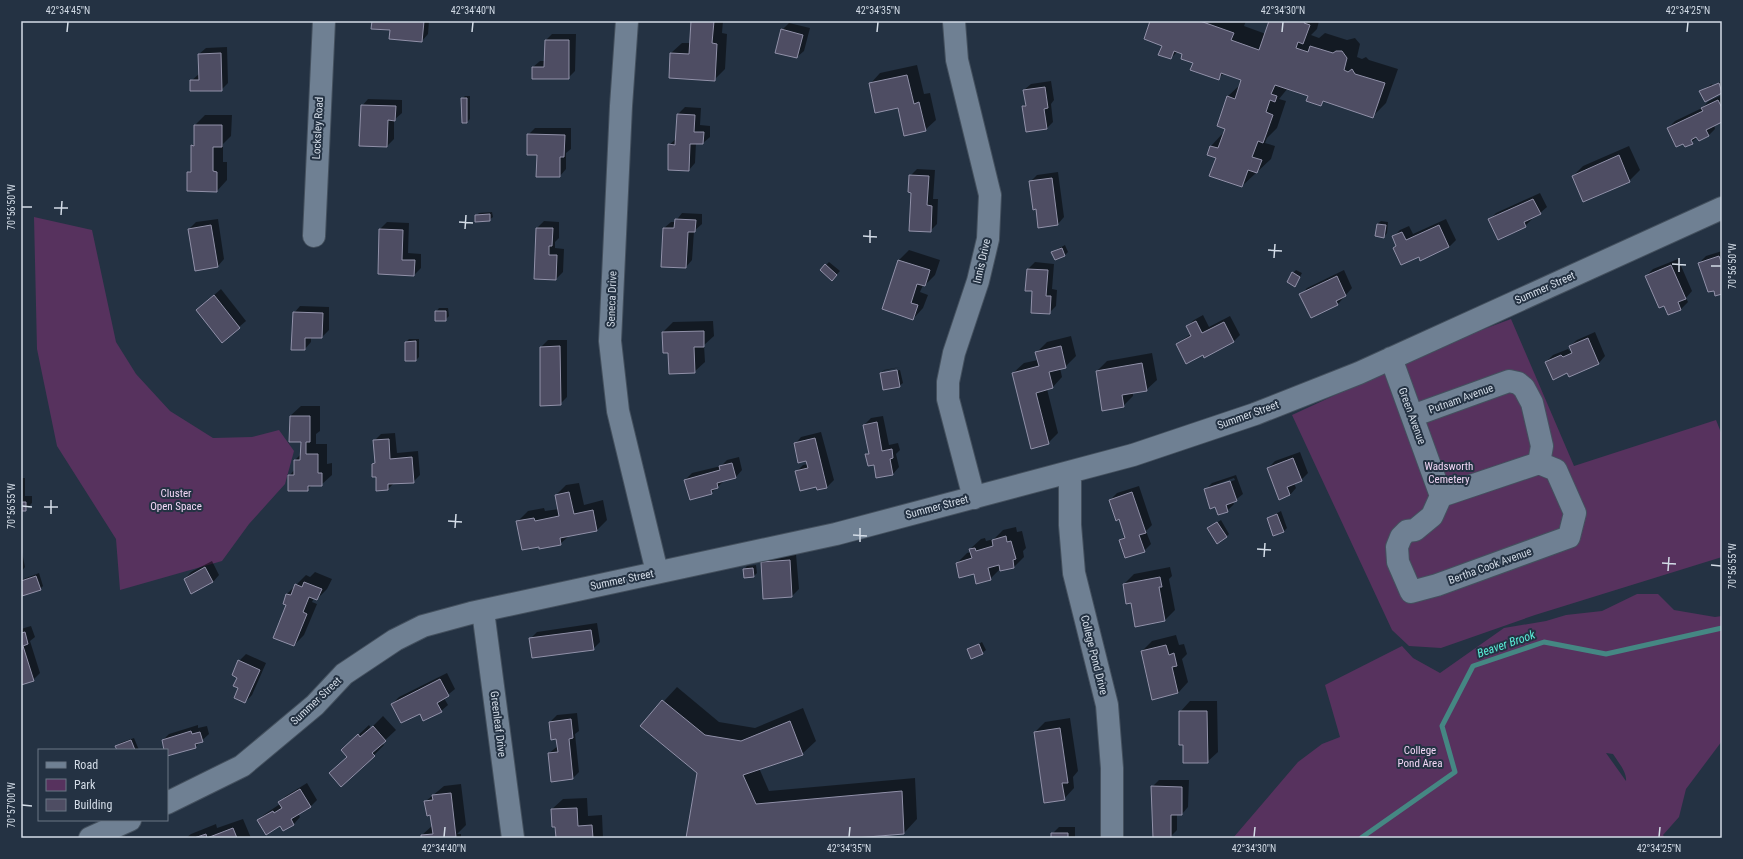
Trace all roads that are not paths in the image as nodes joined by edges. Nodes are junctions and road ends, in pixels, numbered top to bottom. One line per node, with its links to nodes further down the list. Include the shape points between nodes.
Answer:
1 (324, 21): 5 (street, Locksley Road)
2 (627, 21): 12 (street, Seneca Drive, via 610,340 618,411)
3 (954, 22): 11 (street, Innis Drive, via 957,60 990,195 988,240 978,281 954,352 948,382 948,399)
4 (1722, 208): 6 (street, Summer Street)
5 (314, 236)
6 (1391, 358): 7 (street, Green Avenue); 9 (street, Summer Street, via 1255,414 1133,455)
7 (1412, 416): 8 (street, Putnam Avenue, via 1509,381 1518,383 1524,388 1532,403 1542,446); 10 (street, Green Avenue)
8 (1539, 463): 10 (street); 10 (street, Bertha Cook Avenue, via 1556,470 1576,513 1568,537 1412,592 1398,562 1399,542 1401,537 1432,516)
9 (1070, 472): 11 (street, Summer Street); 18 (street, College Pond Drive, via 1070,531 1074,573 1107,705 1112,768)
10 (1441, 496)
11 (974, 498): 12 (street, Summer Street, via 836,534)
12 (657, 572): 13 (street, Summer Street)
13 (483, 611): 14 (street, Summer Street, via 423,626 395,640 344,674 315,705 242,766); 17 (street, Greenleaf Drive)
14 (168, 803)
15 (128, 821): 16 (street)
16 (90, 838)
17 (513, 838)
18 (1112, 838)

